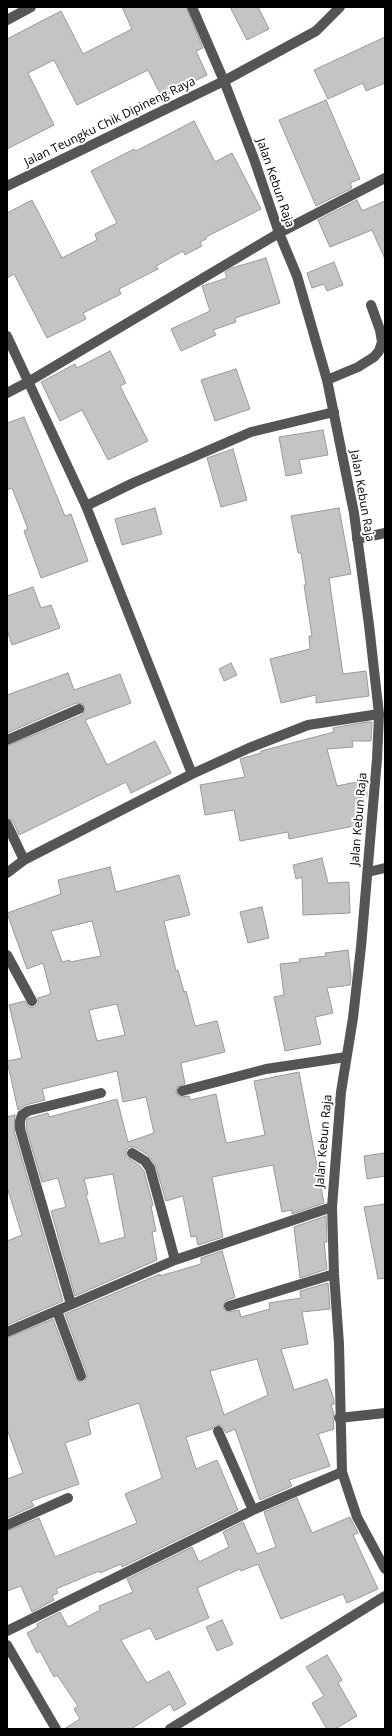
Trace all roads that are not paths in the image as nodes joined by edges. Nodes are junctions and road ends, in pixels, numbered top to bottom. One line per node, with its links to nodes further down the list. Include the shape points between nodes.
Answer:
1 (32, 7): 4 (street)
2 (192, 7): 5 (street, Jalan Kebun Raja)
3 (340, 7): 5 (street, Jalan Teungku Chik Dipineng Raya, via 316,31)
4 (7, 20)
5 (224, 81): 7 (street, Jalan Teungku Chik Dipineng Raya); 8 (street, Jalan Kebun Raja)
6 (385, 178): 8 (street)
7 (7, 186)
8 (279, 233): 11 (street, Jalan Kebun Raja, via 296,276); 12 (street)
9 (371, 305): 11 (street, via 380,330 382,342 379,351 358,367)
10 (7, 336): 12 (street)
11 (327, 380): 14 (street, Jalan Kebun Raja)
12 (28, 382): 13 (street); 15 (street)
13 (7, 393)
14 (334, 412): 15 (street, via 251,432); 17 (street, Jalan Kebun Raja)
15 (86, 506): 21 (street)
16 (385, 533): 17 (street)
17 (357, 539): 19 (street, Jalan Kebun Raja)
18 (79, 709): 20 (street)
19 (379, 714): 21 (street, via 308,725); 25 (street, Jalan Kebun Raja)
20 (7, 740)
21 (192, 774): 23 (street)
22 (7, 824): 23 (street)
23 (24, 860): 26 (street)
24 (385, 868): 25 (street)
25 (368, 872): 29 (street, Jalan Kebun Raja, via 354,1018)
26 (7, 873)
27 (7, 955): 28 (street)
28 (32, 1001)
29 (346, 1057): 30 (street, via 266,1069); 33 (street, Jalan Kebun Raja)
30 (182, 1091)
31 (101, 1093): 36 (street, via 28,1111 22,1115 20,1121 30,1166)
32 (132, 1153): 34 (street, via 145,1161 150,1168)
33 (332, 1207): 34 (street); 35 (street, Jalan Kebun Raja)
34 (176, 1260): 36 (street)
35 (334, 1274): 37 (street); 42 (street, Jalan Kebun Raja, via 339,1344)
36 (71, 1304): 38 (street)
37 (229, 1306)
38 (57, 1311): 39 (street); 40 (street)
39 (7, 1332)
40 (82, 1376)
41 (385, 1413): 42 (street)
42 (339, 1418): 44 (street, Jalan Kebun Raja)
43 (218, 1431): 46 (street)
44 (342, 1472): 46 (street); 48 (street, Jalan Kebun Raja, via 357,1517)
45 (68, 1498): 47 (street)
46 (253, 1510): 50 (street)
47 (7, 1525)
48 (385, 1568)
49 (385, 1596): 53 (street)
50 (7, 1631)
51 (7, 1646): 52 (street)
52 (56, 1729)
53 (170, 1729)

